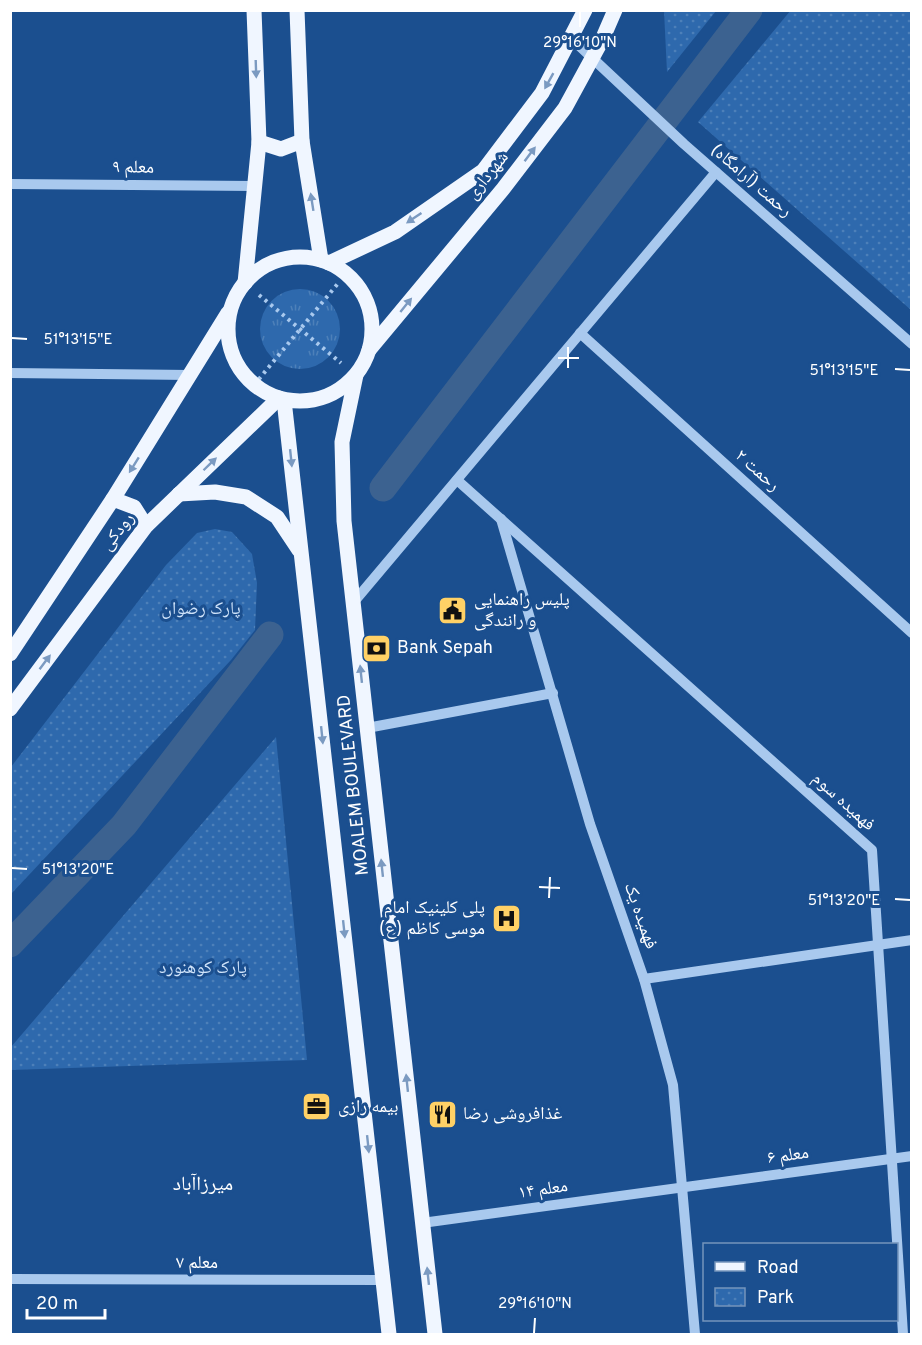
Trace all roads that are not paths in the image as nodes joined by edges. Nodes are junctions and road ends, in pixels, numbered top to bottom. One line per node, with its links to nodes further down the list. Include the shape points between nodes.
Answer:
1 (254, 10): 8 (main road, one-way to 8)
2 (297, 10): 7 (main road)
3 (585, 10): 5 (main road, شهرداری)
4 (615, 10): 6 (main road, شهرداری)
5 (572, 39): 6 (street, رحمت (آرامگاه)); 12 (main road, شهرداری, one-way to 12, via 542,93 483,171 395,231)
6 (592, 58): 9 (street, رحمت (آرامگاه)); 17 (main road, شهرداری, one-way to 6, via 565,108)
7 (302, 141): 8 (main road, via 281,149); 12 (main road, one-way to 7)
8 (259, 142): 11 (main road)
9 (716, 172): 15 (street); 16 (street, رحمت (آرامگاه))
10 (10, 184): 11 (street, معلم ۹)
11 (254, 186): 13 (main road)
12 (325, 262): 13 (main road, via 300,257 279,260); 17 (main road, via 346,274 360,290 369,308)
13 (244, 283): 14 (main road, رودکی)
14 (231, 308): 19 (main road, رودکی); 21 (main road, via 231,350 240,370 254,385)
15 (580, 333): 22 (street); 29 (street, رحمت ۲)
16 (912, 344)
17 (369, 350): 20 (main road)
18 (10, 373): 19 (street)
19 (190, 375): 24 (main road, رودکی, one-way to 24)
20 (356, 375): 21 (main road, via 324,398 304,402); 28 (main road, MOALEM BOULEVARD, via 342,442 344,520)
21 (282, 399): 23 (main road, رودکی, one-way to 21); 27 (main road, MOALEM BOULEVARD, one-way to 27)
22 (457, 480): 25 (street, فهمیده سوم); 28 (street)
23 (179, 494): 26 (main road, رودکی); 27 (main road, via 215,492 246,497 277,517)
24 (113, 499): 26 (main road, via 134,507); 30 (main road, رودکی)
25 (501, 519): 31 (street, فهمیده یک); 35 (street, فهمیده سوم, via 872,850)
26 (146, 526): 32 (main road, رودکی, one-way to 26)
27 (302, 554): 45 (main road, MOALEM BOULEVARD, one-way to 45)
28 (353, 603): 33 (main road, MOALEM BOULEVARD, one-way to 28)
29 (912, 633)
30 (10, 654)
31 (553, 693): 33 (street); 36 (street, فهمیده یک, via 590,824)
32 (10, 709)
33 (367, 728): 41 (main road, MOALEM BOULEVARD, one-way to 33)
34 (912, 940): 35 (street)
35 (879, 945): 36 (street); 38 (street, فهمیده سوم)
36 (644, 979): 39 (street, فهمیده یک, via 674,1084)
37 (912, 1156): 38 (street, معلم ۶)
38 (892, 1159): 39 (street, معلم ۶); 42 (street, فهمیده سوم)
39 (682, 1188): 40 (street, معلم ۶); 48 (street, فهمیده یک)
40 (668, 1189): 41 (street, معلم ۱۴)
41 (422, 1223): 47 (main road, MOALEM BOULEVARD, one-way to 41)
42 (897, 1243)
43 (898, 1255): 49 (street, فهمیده سوم)
44 (10, 1279): 45 (street, معلم ۷)
45 (383, 1280): 46 (main road, MOALEM BOULEVARD)
46 (389, 1335)
47 (435, 1335)
48 (695, 1335)
49 (903, 1335)

